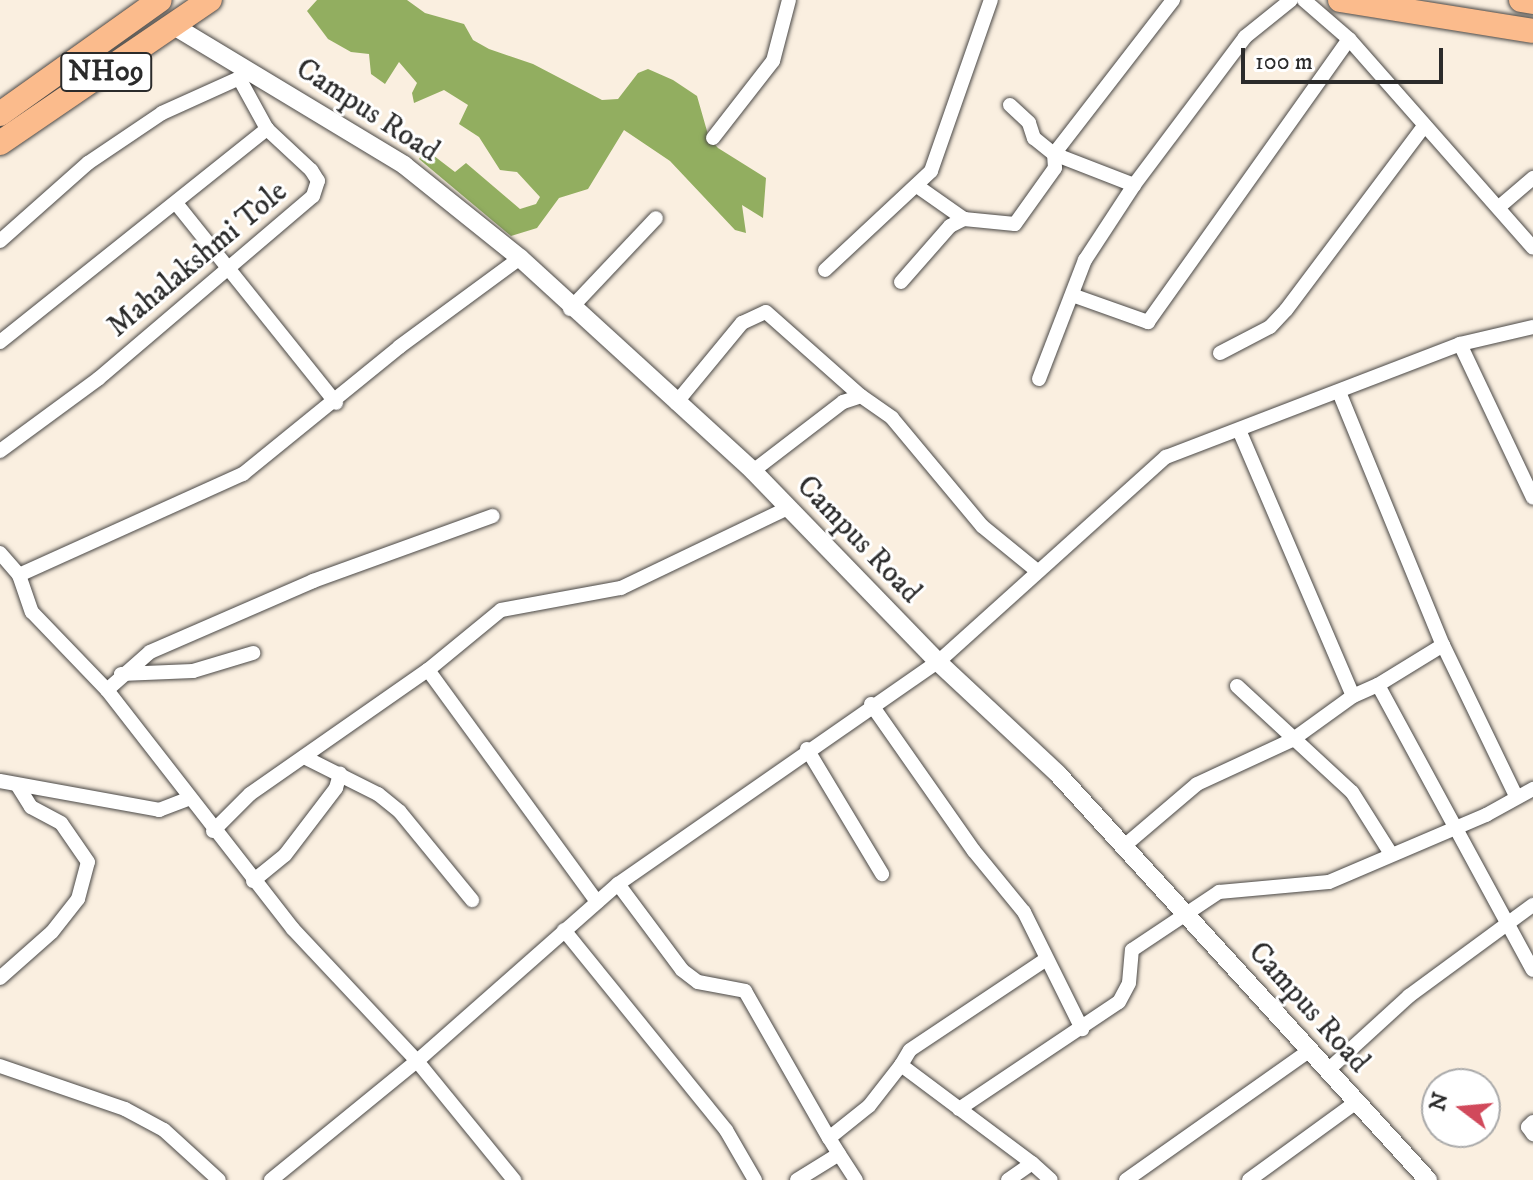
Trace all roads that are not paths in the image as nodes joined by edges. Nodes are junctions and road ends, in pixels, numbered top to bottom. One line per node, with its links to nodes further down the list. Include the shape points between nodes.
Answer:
1 (210, 0): 11 (main road, NH09)
2 (789, 0): 19 (street, via 773,61)
3 (991, 0): 24 (street, via 931,171)
4 (1173, 0): 21 (street)
5 (1291, 0): 23 (street, via 1245,37)
6 (1304, 0): 13 (street)
7 (1340, 0): 12 (main road)
8 (1521, 0): 10 (main road)
9 (154, 2): 11 (street); 16 (main road, NH09)
10 (1533, 2)
11 (174, 26): 14 (street, Campus Road); 20 (main road, NH09)
12 (1533, 31)
13 (1349, 39): 17 (street); 35 (street, via 1148,322)
14 (247, 75): 18 (street, Mahalakshmi Tole); 29 (street, via 162,113 101,154); 31 (street, Campus Road, via 404,165)
15 (1010, 105): 21 (street, via 1029,123 1034,138)
16 (0, 114)
17 (1425, 125): 26 (street); 40 (street, via 1305,289 1270,327)
18 (267, 129): 25 (street); 32 (street, Mahalakshmi Tole, via 318,181 313,196)
19 (713, 138)
20 (0, 143)
21 (1054, 154): 23 (street); 28 (street, via 1055,168 1015,224)
22 (1533, 178): 26 (street)
23 (1134, 185): 35 (street, via 1085,260)
24 (917, 186): 28 (street); 33 (street)
25 (176, 203): 32 (street); 38 (street)
26 (1499, 207): 30 (street)
27 (656, 218): 36 (street)
28 (964, 219): 34 (street, via 938,237)
29 (0, 241)
30 (1533, 248)
31 (520, 258): 36 (street, Campus Road); 44 (street, via 399,347)
32 (233, 269): 44 (street); 47 (street, Mahalakshmi Tole)
33 (825, 270)
34 (901, 282)
35 (1072, 295): 41 (street)
36 (570, 309): 45 (street, Campus Road)
37 (1533, 327): 39 (street)
38 (3, 333)
39 (1460, 344): 42 (street); 49 (street)
40 (1220, 353)
41 (1039, 379)
42 (1339, 392): 46 (street); 55 (street)
43 (861, 396): 45 (street, via 766,312 742,323); 48 (street, via 843,402); 53 (street, via 892,418 982,526)
44 (336, 403): 54 (street, via 243,474)
45 (676, 403): 48 (street, Campus Road)
46 (1239, 430): 53 (street, via 1166,457); 63 (street)
47 (0, 451)
48 (753, 471): 50 (street, Campus Road)
49 (1533, 498)
50 (788, 508): 57 (street, Campus Road); 58 (street, via 621,588 501,610)
51 (493, 516): 59 (street, via 313,581 150,652)
52 (0, 553): 54 (street)
53 (1036, 570): 57 (street)
54 (19, 575): 62 (street, via 32,612)
55 (1443, 645): 60 (street); 72 (street)
56 (253, 653): 59 (street, via 217,667)
57 (938, 662): 64 (street); 76 (street, Campus Road, via 1057,773)
58 (428, 670): 67 (street); 82 (street)
59 (121, 674): 62 (street)
60 (1378, 685): 63 (street); 74 (street)
61 (1237, 686): 65 (street)
62 (107, 690): 73 (street)
63 (1353, 696): 65 (street)
64 (871, 704): 66 (street); 87 (street, via 974,851 1024,912)
65 (1292, 740): 76 (street, via 1197,784); 77 (street, via 1352,792)
66 (807, 749): 78 (street); 80 (street)
67 (304, 757): 68 (street); 75 (street, via 250,794)
68 (340, 774): 79 (street, via 336,788 285,855); 81 (street, via 400,812)
69 (0, 781): 70 (street)
70 (18, 786): 73 (street, via 159,810); 89 (street, via 31,807 61,823 88,862 78,899 52,932)
71 (1533, 789): 72 (street)
72 (1516, 796): 74 (street)
73 (188, 799): 75 (street)
74 (1454, 828): 77 (street); 85 (street)
75 (213, 831): 79 (street)
76 (1123, 847): 84 (street, Campus Road)
77 (1391, 854): 84 (street, via 1329,882 1219,892)
78 (882, 874)
79 (253, 881): 92 (street)
80 (618, 884): 82 (street); 100 (street, via 682,970 698,982 745,991)
81 (472, 900)
82 (597, 902): 86 (street)
83 (1533, 905): 85 (street)
84 (1187, 914): 90 (street, via 1132,950 1126,994); 91 (street, Campus Road)
85 (1505, 925): 88 (street); 95 (street, via 1409,996)
86 (564, 930): 92 (street); 106 (street, via 726,1130)
87 (1045, 960): 90 (street); 93 (street, via 910,1050)
88 (1533, 970)
89 (0, 978)
90 (1082, 1029): 97 (street)
91 (1310, 1050): 95 (street, Campus Road); 111 (street)
92 (417, 1061): 104 (street); 105 (street)
93 (901, 1065): 97 (street); 100 (street, via 869,1106)
94 (0, 1066): 103 (street, via 125,1109 164,1130)
95 (1328, 1070): 96 (street, Campus Road)
96 (1355, 1103): 112 (street); 113 (street, Campus Road)
97 (959, 1109): 102 (street)
98 (1533, 1122): 99 (street, via 1528,1127)
99 (1533, 1134)
100 (829, 1138): 101 (street)
101 (839, 1154): 107 (street); 108 (street)
102 (1032, 1163): 109 (street); 110 (street)
103 (219, 1180)
104 (271, 1180)
105 (514, 1180)
106 (755, 1180)
107 (797, 1180)
108 (856, 1180)
109 (1008, 1180)
110 (1051, 1180)
111 (1126, 1180)
112 (1249, 1180)
113 (1428, 1180)

